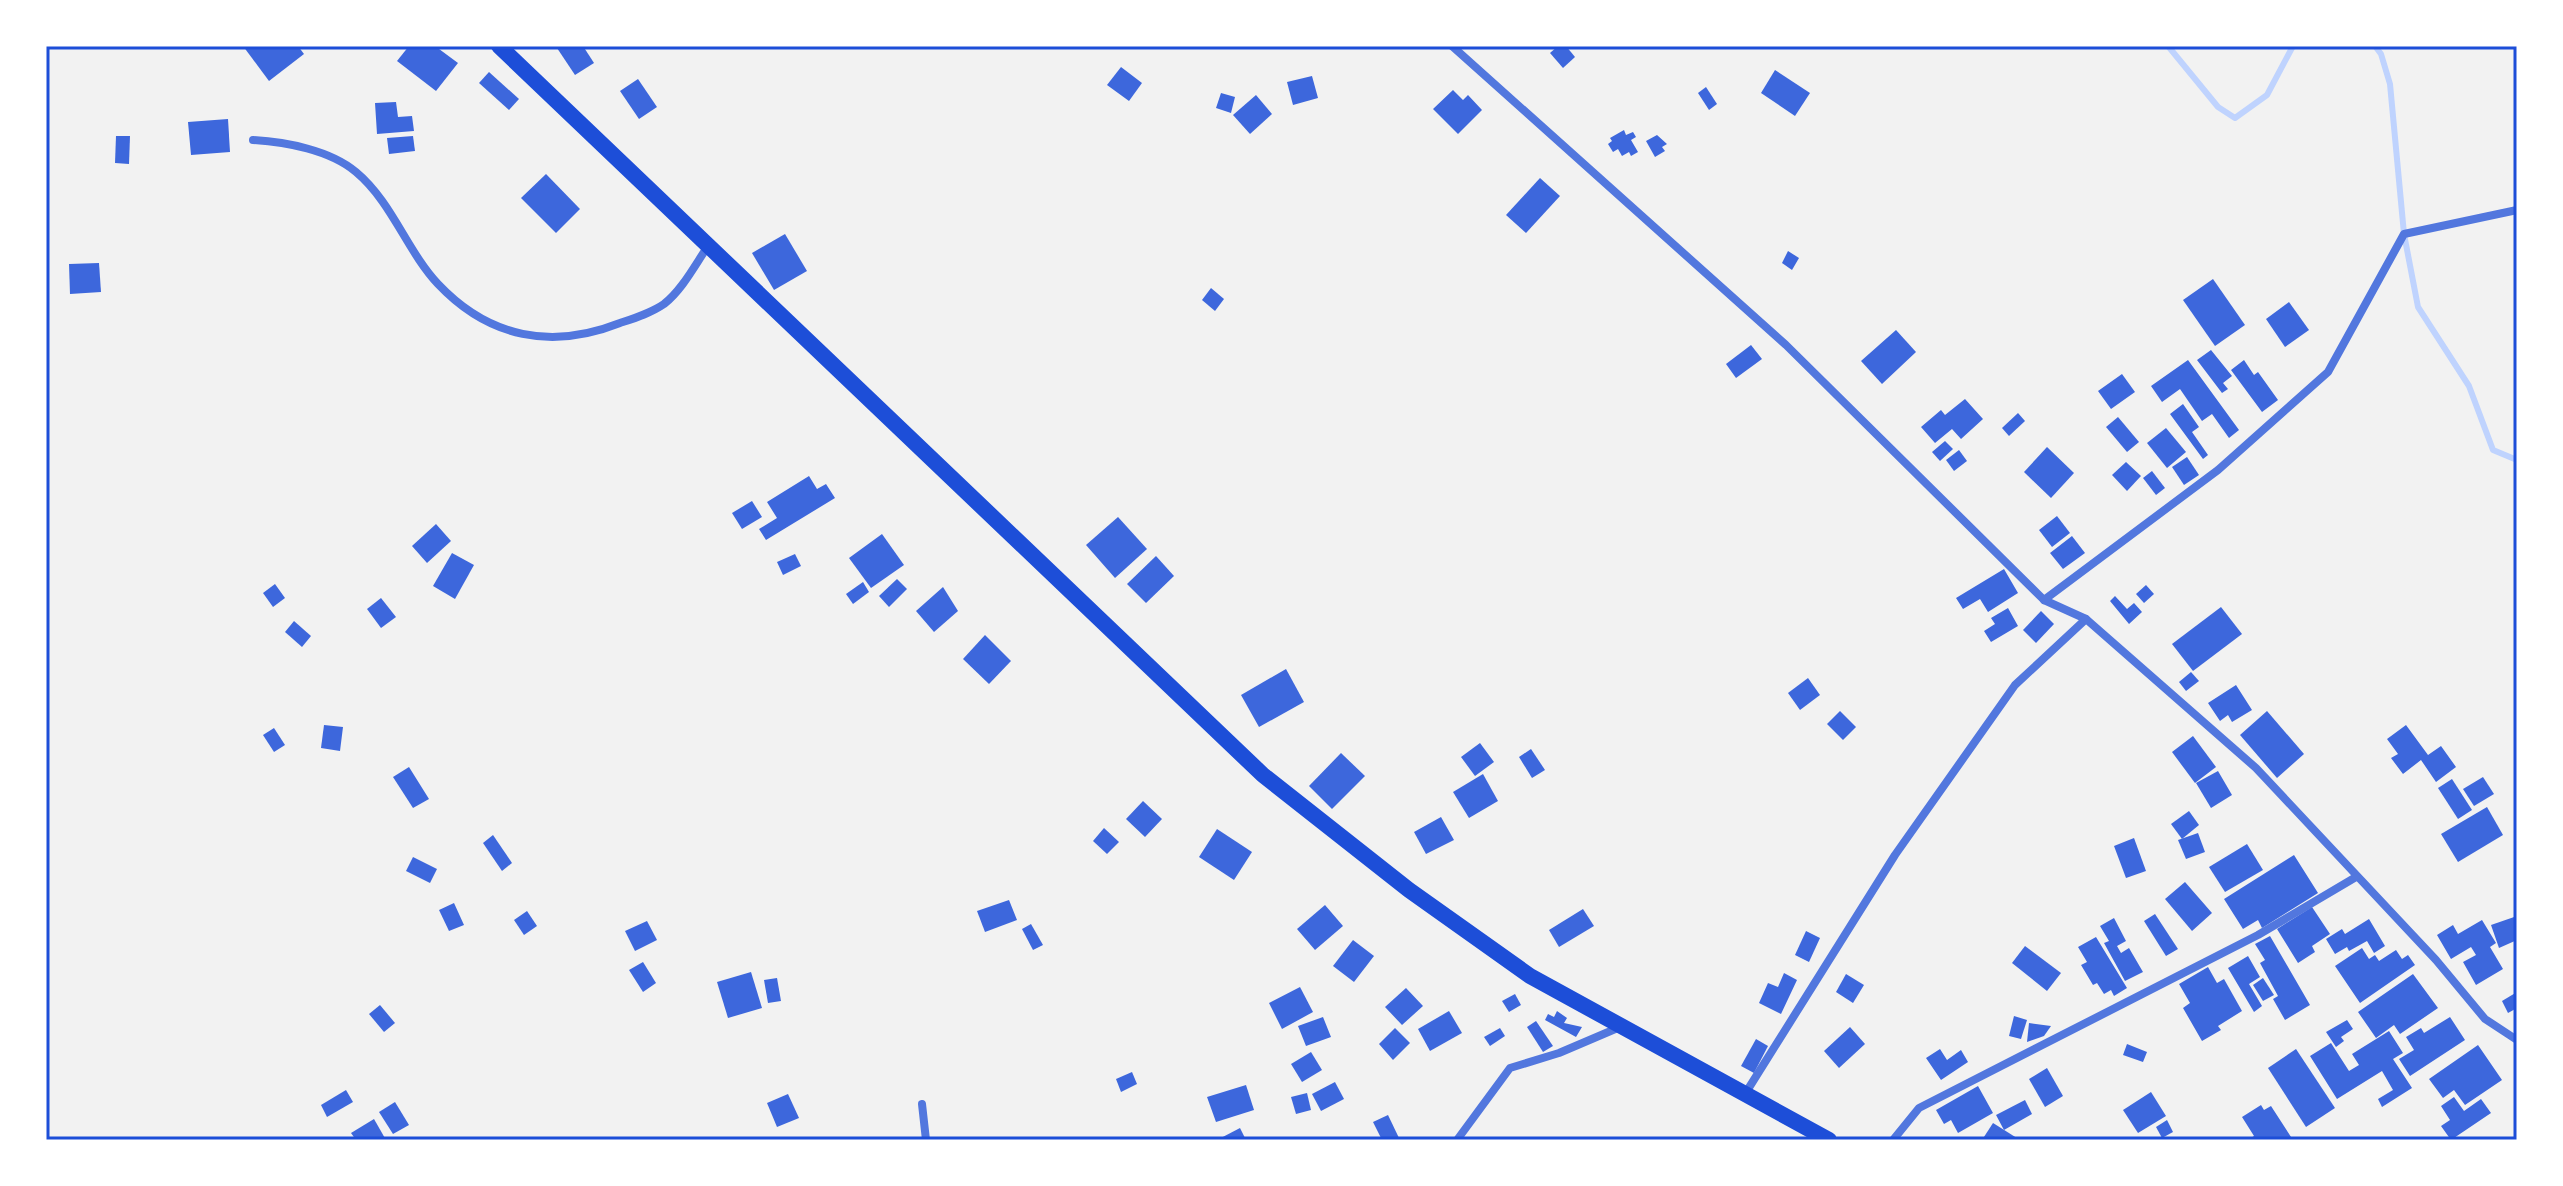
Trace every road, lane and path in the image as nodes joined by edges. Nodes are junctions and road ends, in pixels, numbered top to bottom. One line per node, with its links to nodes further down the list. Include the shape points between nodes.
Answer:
1 (499, 46): 5 (main road)
2 (1452, 46): 6 (street, via 1786,345)
3 (253, 140): 5 (street, via 294,143 355,171 467,313 521,336 588,336 650,312 666,302)
4 (2517, 210): 6 (street, via 2404,234 2328,372 2218,470)
5 (708, 246): 9 (main road, via 1263,775 1409,890 1530,976)
6 (2044, 600): 7 (street)
7 (2086, 619): 8 (street, via 2256,768); 11 (street, via 2015,685 1895,855)
8 (2356, 877): 10 (street, via 2485,1019); 16 (street, via 2258,935 1919,1108)
9 (1621, 1026): 11 (main road); 14 (street, via 1510,1068)
10 (2517, 1040)
11 (1745, 1095): 15 (main road)
12 (922, 1104): 13 (street)
13 (926, 1140)
14 (1457, 1140)
15 (1829, 1140)
16 (1893, 1140)

